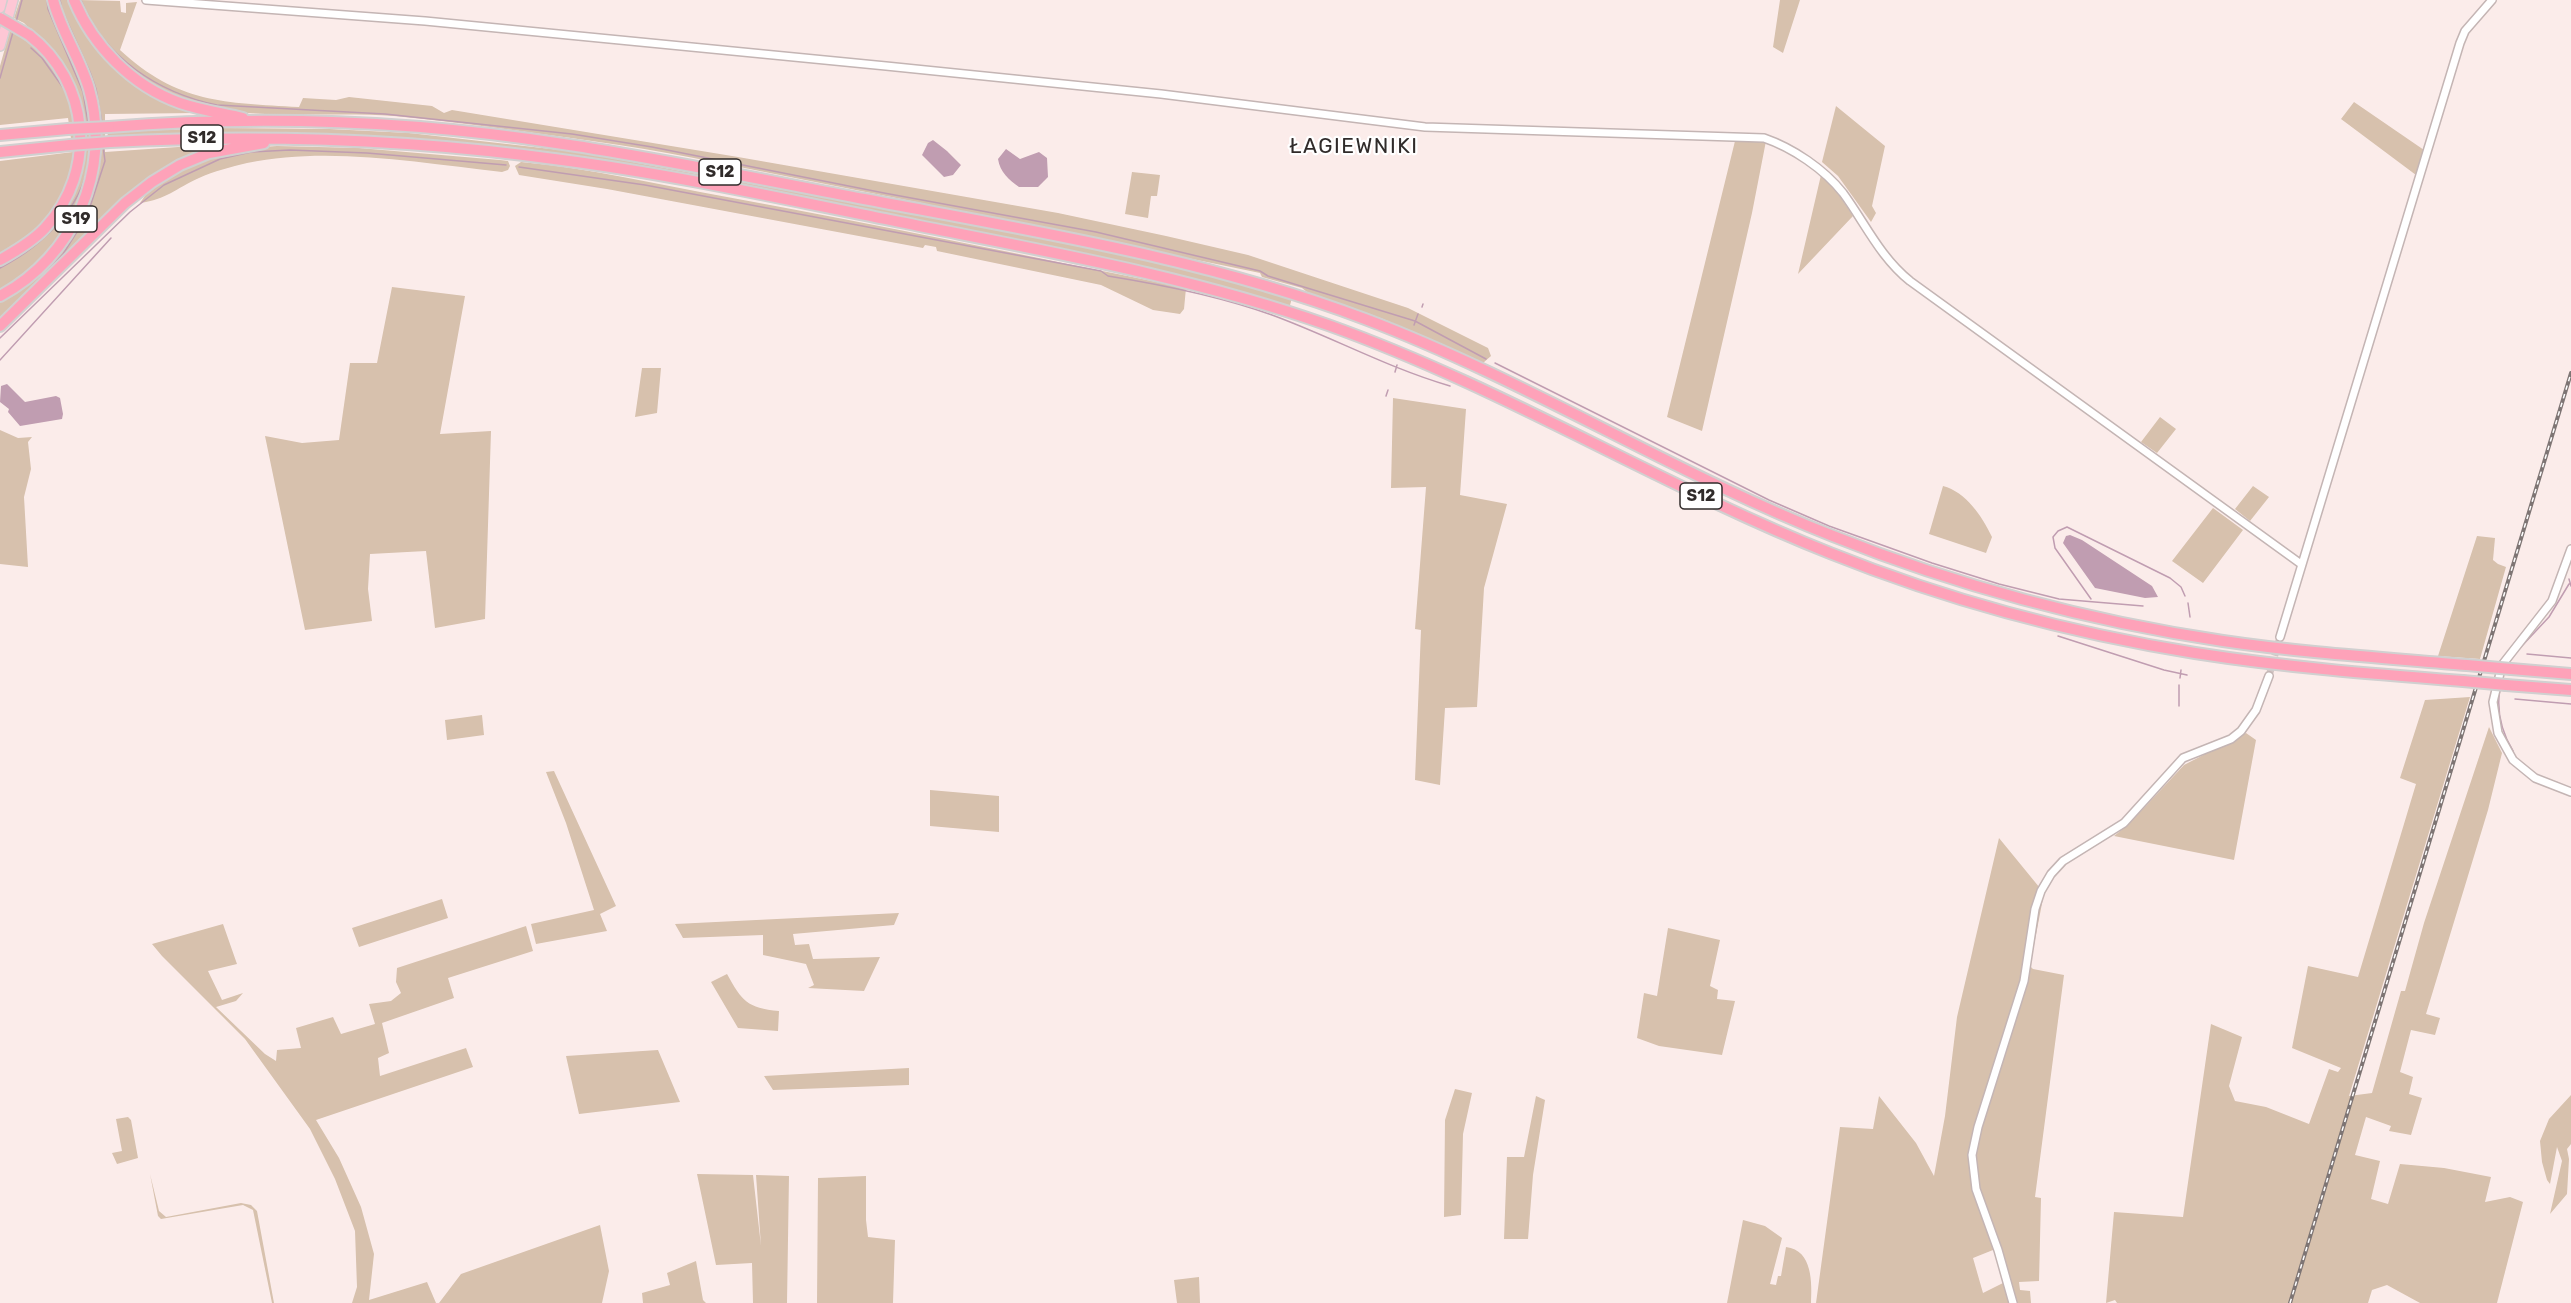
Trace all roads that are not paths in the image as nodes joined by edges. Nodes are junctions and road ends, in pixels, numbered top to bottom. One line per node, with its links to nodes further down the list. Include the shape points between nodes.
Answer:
1 (2, 0): 7 (main road)
2 (13, 0): 9 (main road)
3 (53, 0): 15 (highway, S19, via 91,98 96,134 93,170 83,204 61,243 36,272)
4 (74, 0): 10 (highway, via 100,45 147,86 179,102)
5 (146, 0): 18 (street, via 425,21 886,66 1146,92 1428,127 1764,138 1827,176 1882,254 1910,281)
6 (2492, 0): 18 (street, via 2461,39)
7 (0, 8)
8 (0, 18): 14 (highway, bridge, via 29,35 55,60 70,88 80,125 79,158 70,190 52,220 29,242)
9 (0, 46)
10 (252, 121): 11 (highway, S12, bridge); 20 (highway, S12, bridge, via 442,130 559,143 986,222 1201,267 1308,299 1401,333 1761,506 1873,552 1968,584 2074,613 2185,635 2308,651)
11 (0, 135)
12 (294, 138): 13 (highway, S12, bridge, via 212,137); 16 (highway, via 209,153 159,177 125,203); 22 (highway, S12, bridge, via 459,148 577,162 1162,276 1299,315 1400,352 1759,524 1955,598 2054,625 2175,650 2310,668)
13 (0, 152)
14 (0, 260)
15 (0, 296)
16 (0, 326)
17 (2571, 549): 23 (street, via 2548,608 2513,647 2493,693 2500,739 2516,763 2535,778)
18 (2301, 564): 19 (street)
19 (2280, 637)
20 (2571, 674)
21 (2269, 676): 24 (street, via 2256,710 2239,734 2183,758 2124,823 2063,861 2041,891 2024,981 1971,1161 1976,1189)
22 (2571, 690)
23 (2571, 792)
24 (2013, 1303)

